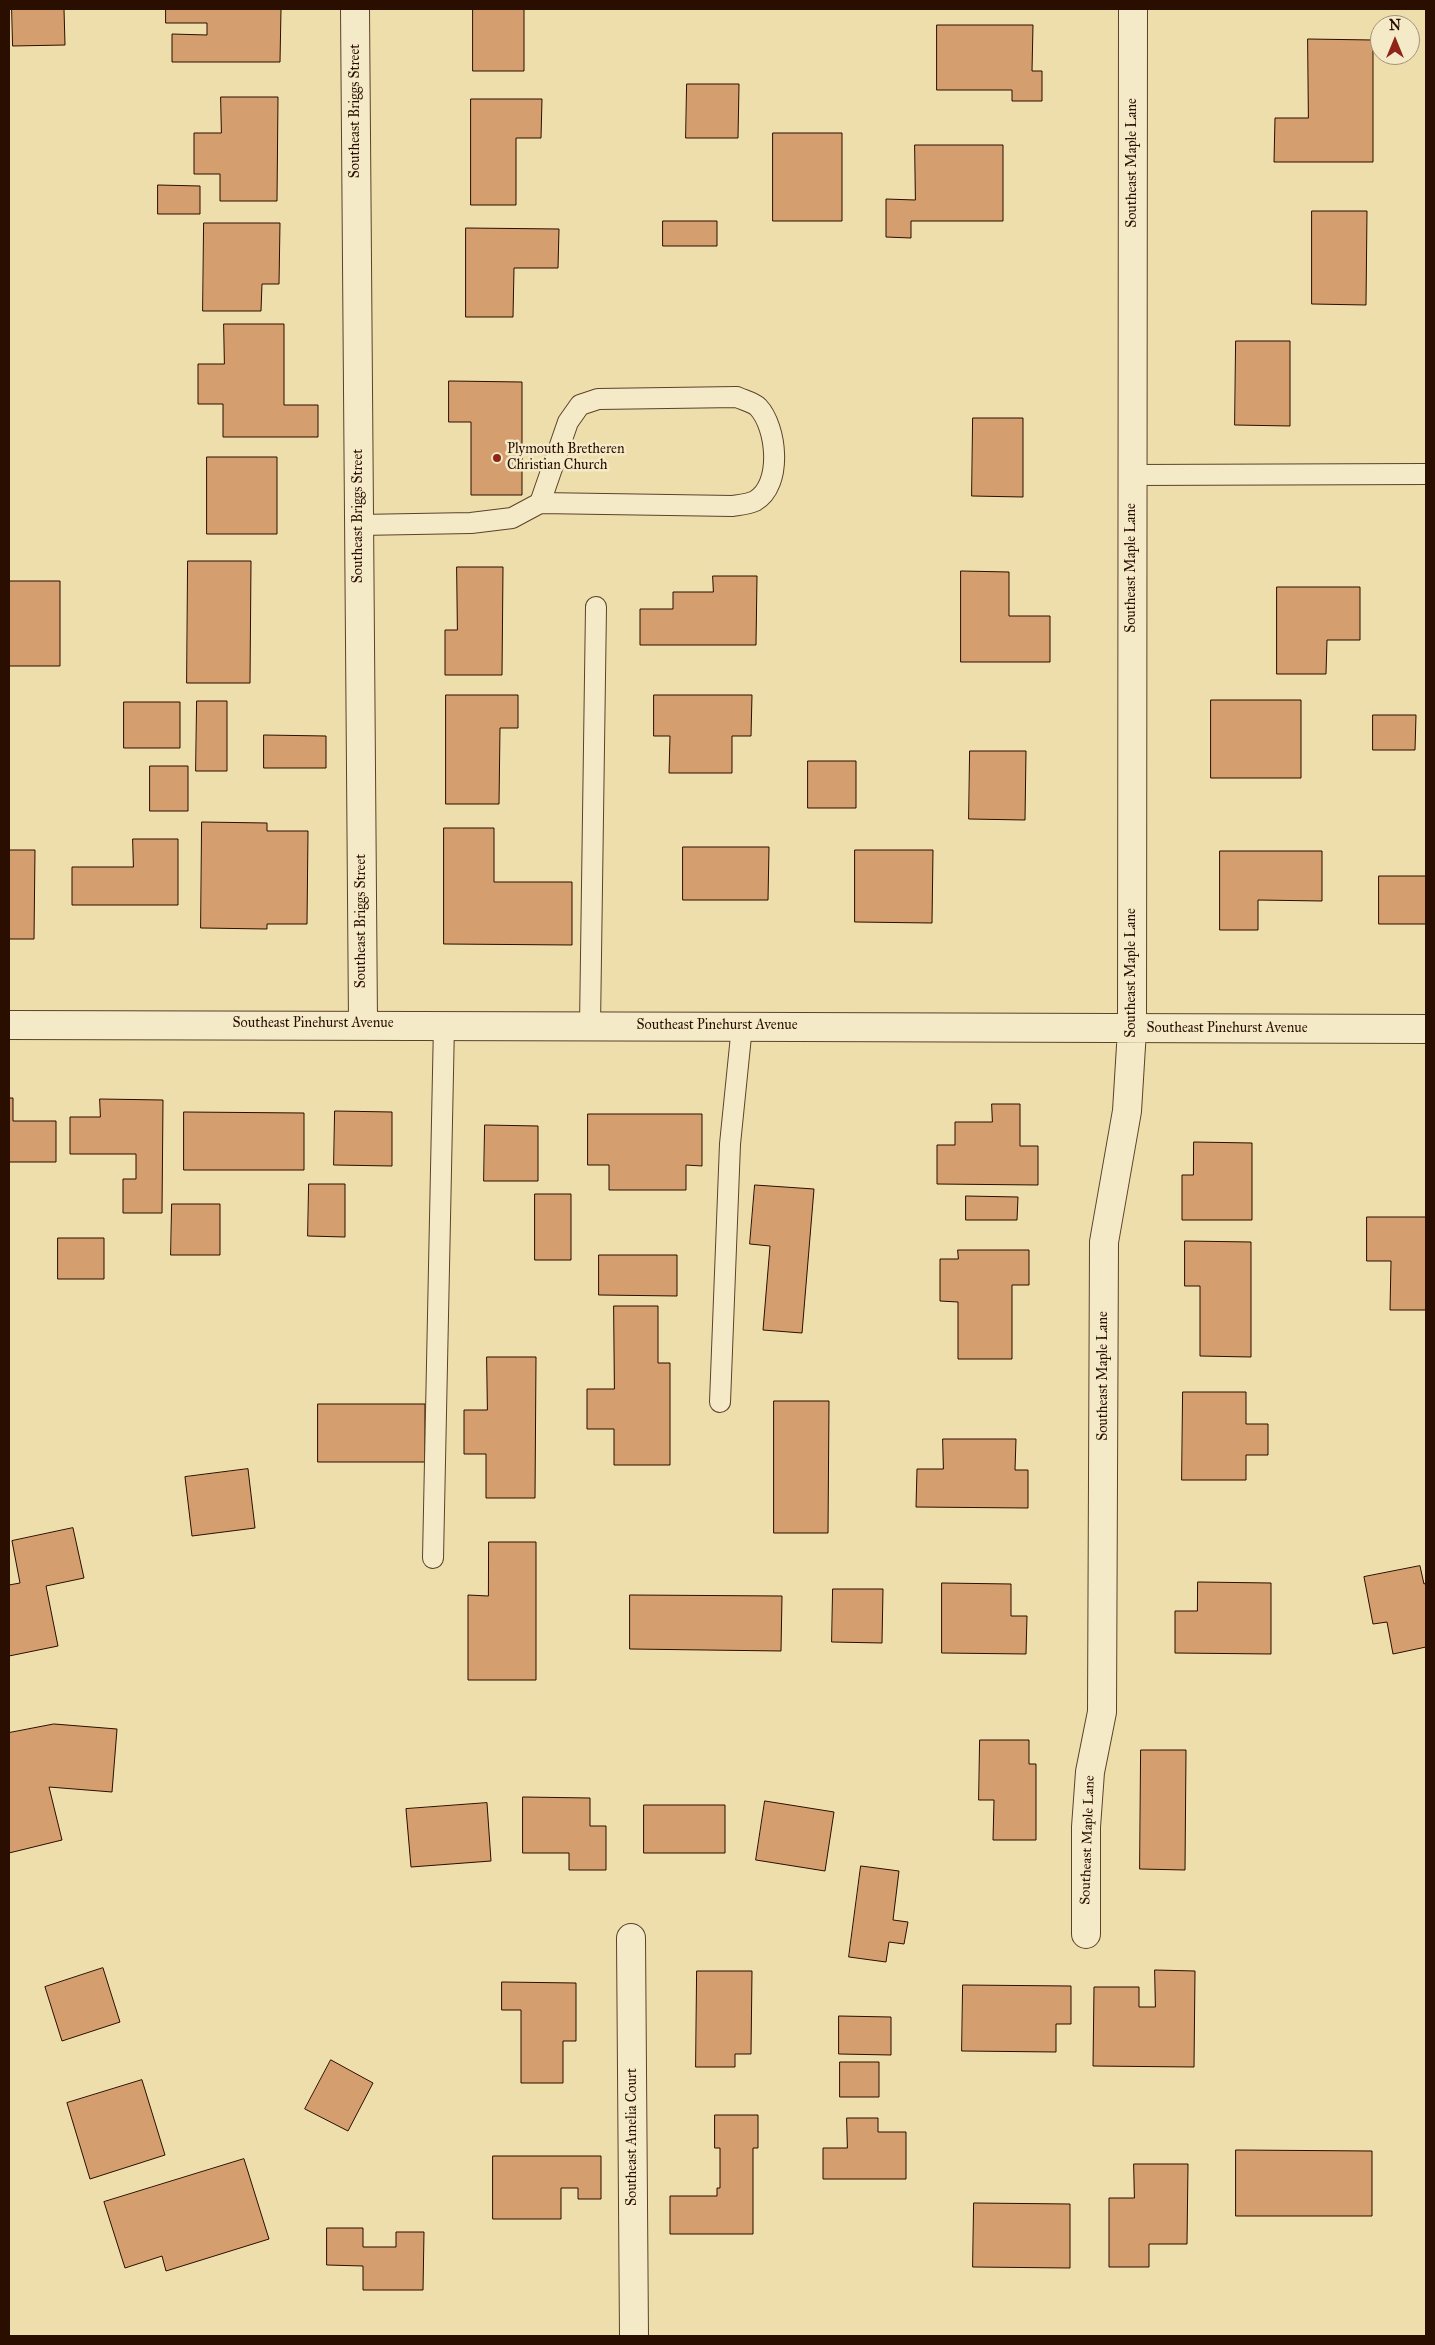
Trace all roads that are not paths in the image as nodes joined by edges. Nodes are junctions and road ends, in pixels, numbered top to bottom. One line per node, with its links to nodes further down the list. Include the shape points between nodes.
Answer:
1 (355, 9): 6 (street, Southeast Briggs Street)
2 (1133, 9): 4 (street, Southeast Maple Lane)
3 (1426, 474): 4 (lane)
4 (1132, 475): 14 (street, Southeast Maple Lane)
5 (540, 503): 5 (lane, via 733,506 755,501 769,488 775,460 771,428 757,406 737,397 598,399 580,405 568,422); 6 (lane, via 512,518 472,523)
6 (359, 525): 8 (street, Southeast Briggs Street)
7 (596, 607): 11 (lane)
8 (363, 1023): 9 (street, Southeast Pinehurst Avenue); 10 (street, Southeast Pinehurst Avenue)
9 (444, 1024): 11 (street, Southeast Pinehurst Avenue); 16 (lane)
10 (9, 1025)
11 (590, 1025): 12 (street, Southeast Pinehurst Avenue)
12 (742, 1026): 14 (street, Southeast Pinehurst Avenue); 15 (lane, via 730,1144)
13 (1426, 1029): 14 (street, Southeast Pinehurst Avenue)
14 (1132, 1030): 17 (street, Southeast Maple Lane, via 1127,1111 1104,1242 1102,1712 1086,1827)
15 (720, 1402)
16 (433, 1558)
17 (1086, 1934)
18 (631, 1938): 19 (street, Southeast Amelia Court)
19 (634, 2336)

